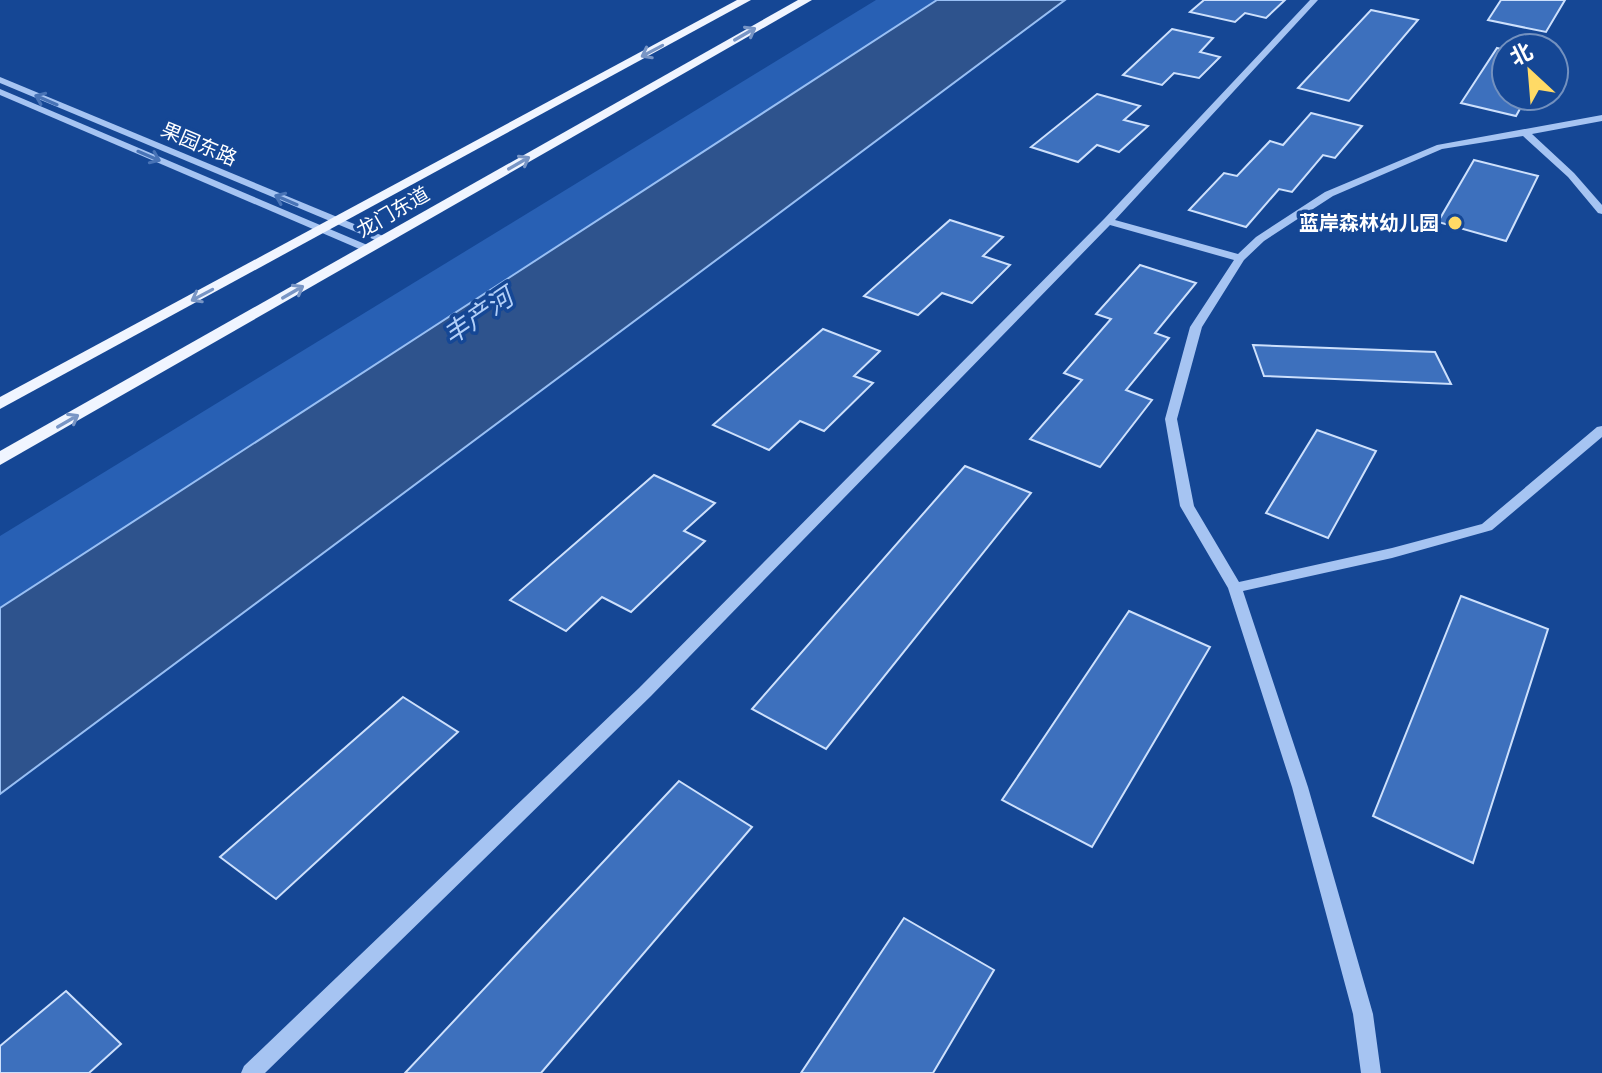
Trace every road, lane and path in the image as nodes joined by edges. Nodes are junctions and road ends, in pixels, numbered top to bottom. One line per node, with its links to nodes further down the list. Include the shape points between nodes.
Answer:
1 (745, 0): 10 (main road, 龙门东道, one-way to 10)
2 (806, 0): 12 (main road, 龙门东道, one-way to 2)
3 (1314, 0): 9 (street)
4 (0, 80): 10 (street, 果园东路, one-way to 4)
5 (0, 92): 11 (street, 果园东路, one-way to 11)
6 (1602, 118): 7 (street)
7 (1525, 133): 8 (street); 14 (street, via 1440,147 1329,194)
8 (1602, 211)
9 (1108, 221): 14 (street); 19 (street, via 645,692)
10 (336, 222): 11 (main road, 龙门东道); 12 (street, 果园东路)
11 (322, 229): 13 (street, 果园东路); 15 (main road, 龙门东道, one-way to 15)
12 (384, 240): 13 (main road, 龙门东道)
13 (368, 249): 17 (main road, 龙门东道, one-way to 13)
14 (1240, 258): 18 (street, via 1196,327 1171,419 1187,506)
15 (0, 404)
16 (1602, 430): 18 (street, via 1487,527)
17 (0, 459)
18 (1235, 588): 20 (street, via 1300,787 1363,1014)
19 (251, 1073)
20 (1371, 1073)

